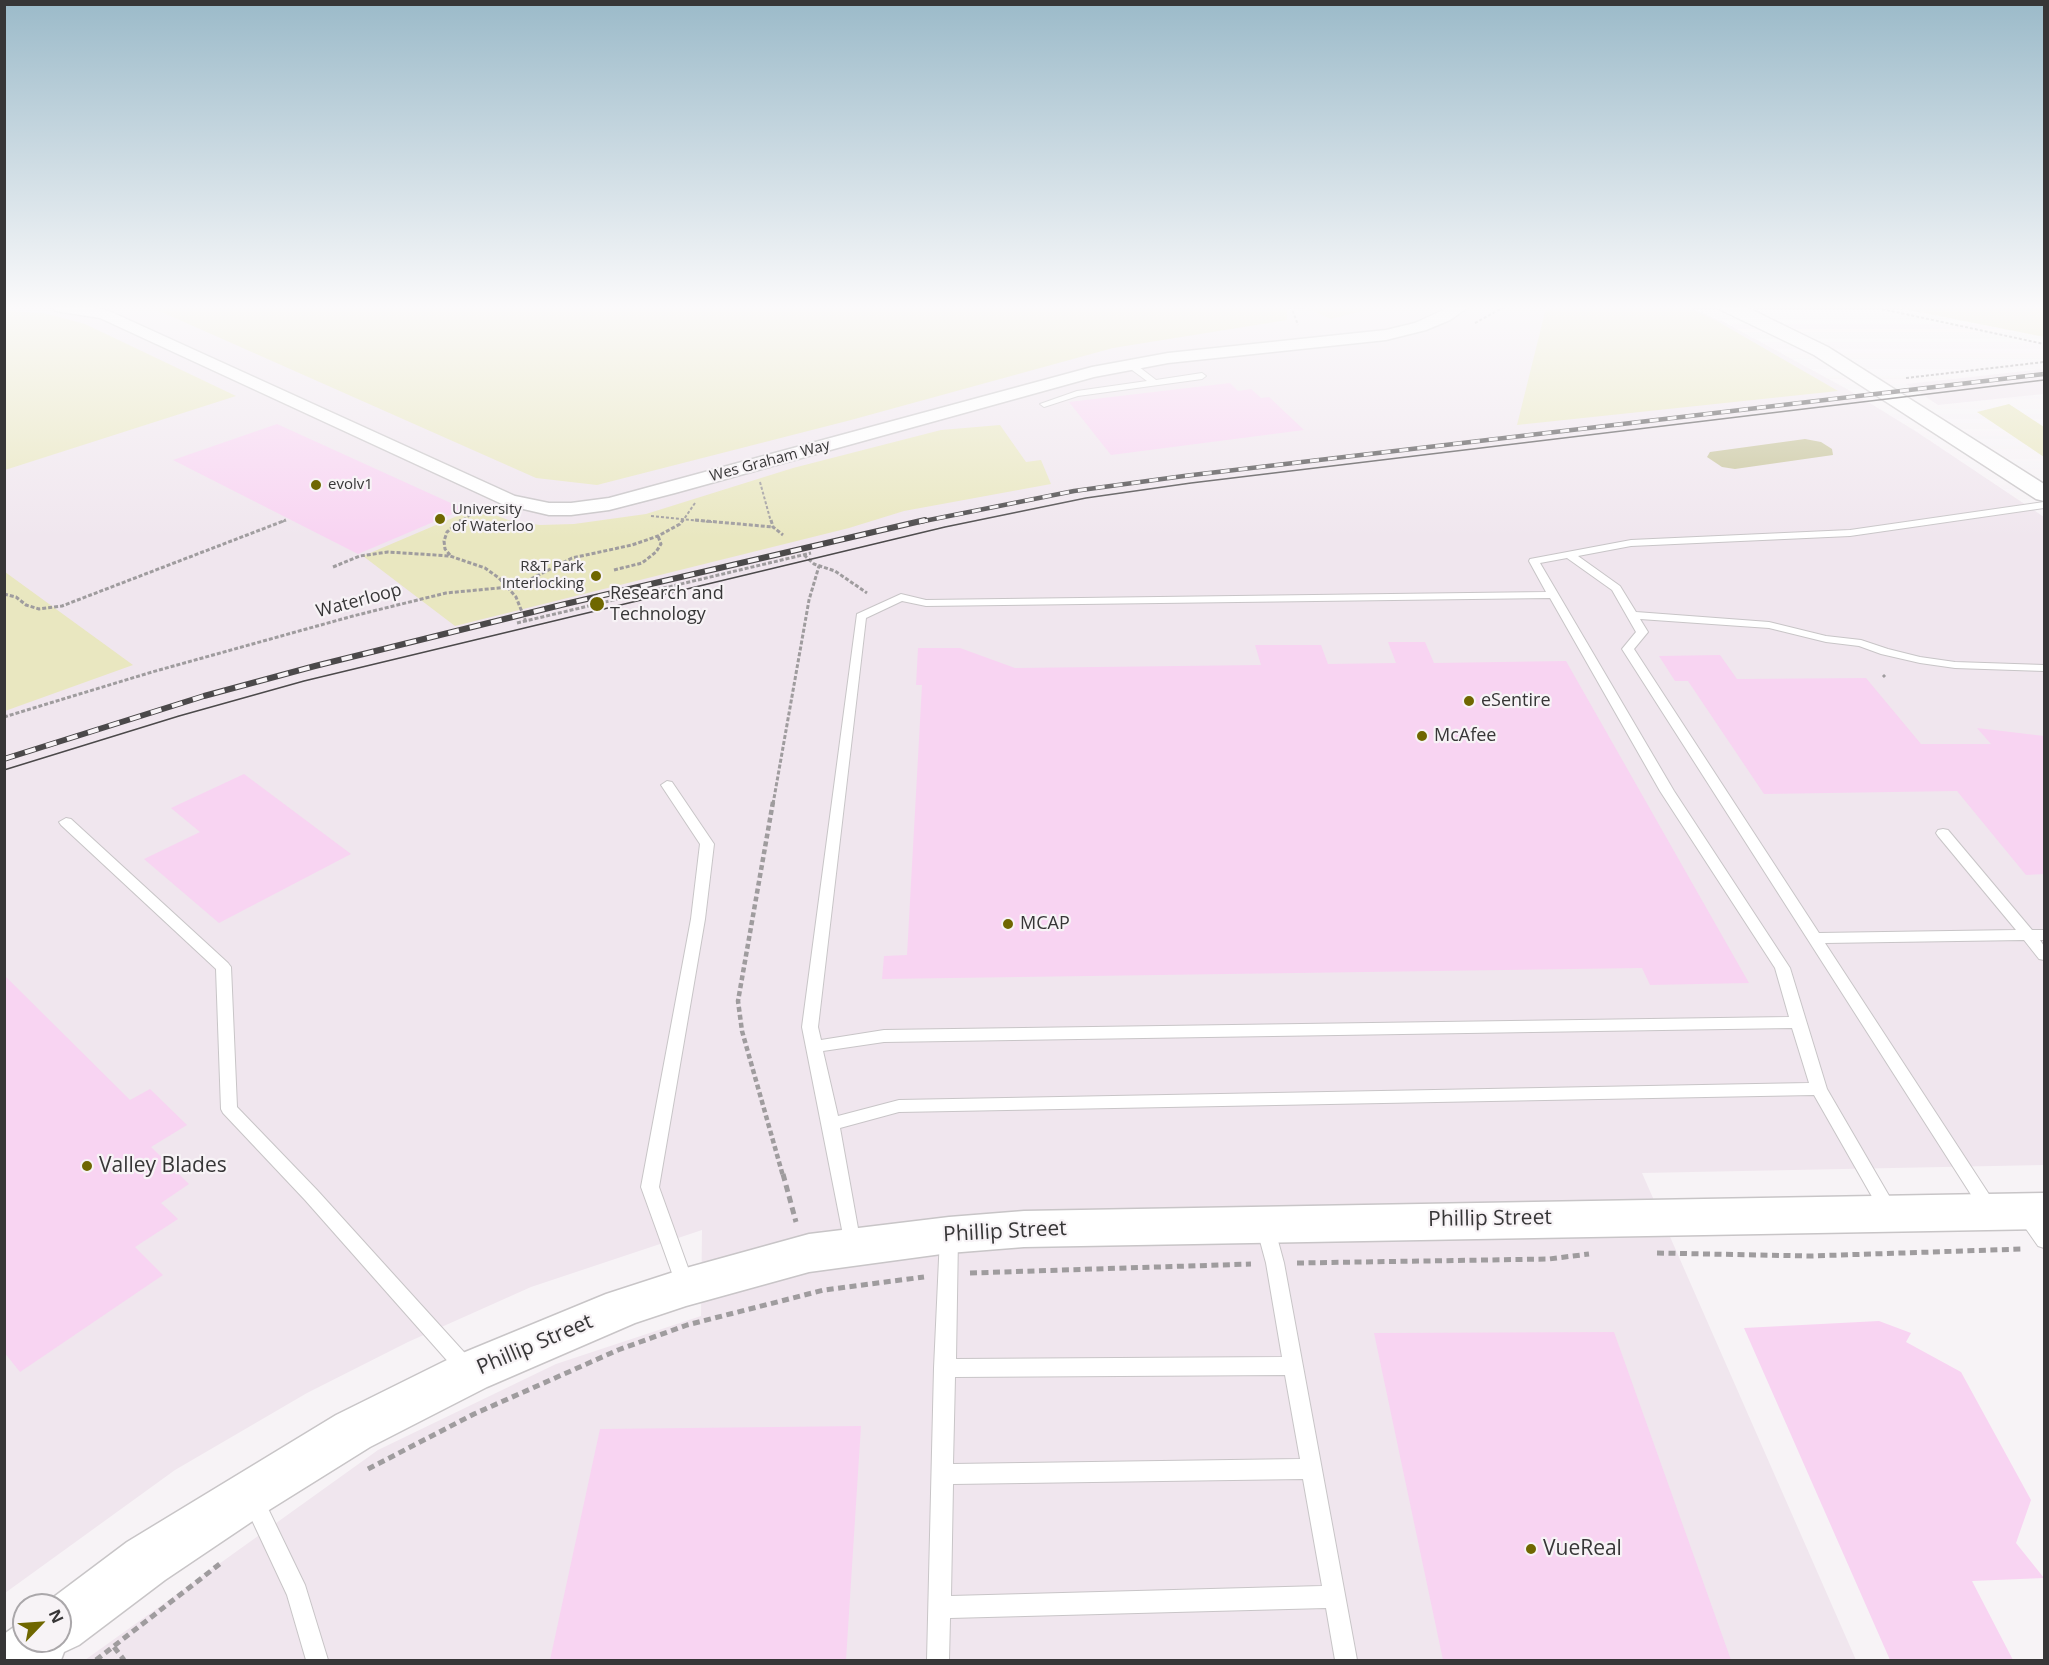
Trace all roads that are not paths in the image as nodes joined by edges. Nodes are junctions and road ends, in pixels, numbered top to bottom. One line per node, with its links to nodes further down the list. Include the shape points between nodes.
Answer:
1 (259, 384): 2 (street, Wes Graham Way, via 508,500 549,509 609,504)
2 (1049, 384)
3 (1150, 384): 5 (lane, via 1077,394)
4 (1872, 384): 6 (street)
5 (1044, 404)
6 (2044, 494)
7 (2044, 505): 8 (lane, via 1851,533 1631,543)
8 (1568, 554): 9 (lane, via 1534,561); 10 (lane, via 1617,588)
9 (1555, 596): 19 (lane, via 1667,791 1782,968); 20 (lane, via 926,603 901,597 861,616 810,1027)
10 (1632, 615): 11 (lane, via 1769,625 1955,665); 17 (lane, via 1642,632 1628,649)
11 (2044, 668)
12 (667, 785): 28 (lane, via 707,844 698,919 650,1187)
13 (66, 822): 31 (lane, via 223,966 229,1108)
14 (1943, 833): 16 (lane)
15 (2044, 934): 16 (lane)
16 (2027, 935): 17 (lane); 18 (lane)
17 (1814, 938): 24 (lane)
18 (2044, 956)
19 (1798, 1022): 20 (lane, via 884,1036); 21 (lane)
20 (813, 1047): 22 (lane)
21 (1819, 1089): 22 (lane, via 899,1106); 23 (lane)
22 (831, 1124): 26 (lane)
23 (1890, 1213): 24 (street, Phillip Street); 25 (street, Phillip Street)
24 (2027, 1225)
25 (1270, 1243): 27 (street, Phillip Street, via 1023,1229); 29 (lane)
26 (852, 1246): 27 (street, Phillip Street); 28 (street, Phillip Street, via 809,1253)
27 (949, 1254): 30 (lane)
28 (686, 1287): 31 (street, Phillip Street, via 622,1308)
29 (1293, 1366): 30 (lane); 32 (lane)
30 (944, 1368): 33 (lane)
31 (470, 1372): 34 (street, Phillip Street, via 353,1431)
32 (1312, 1469): 33 (lane); 35 (lane)
33 (942, 1474): 36 (lane)
34 (259, 1511): 37 (street, Phillip Street, via 146,1561); 38 (lane, via 297,1593)
35 (1335, 1597): 36 (lane); 40 (lane)
36 (939, 1607): 39 (lane)
37 (72, 1617)
38 (317, 1660)
39 (938, 1660)
40 (1346, 1660)

